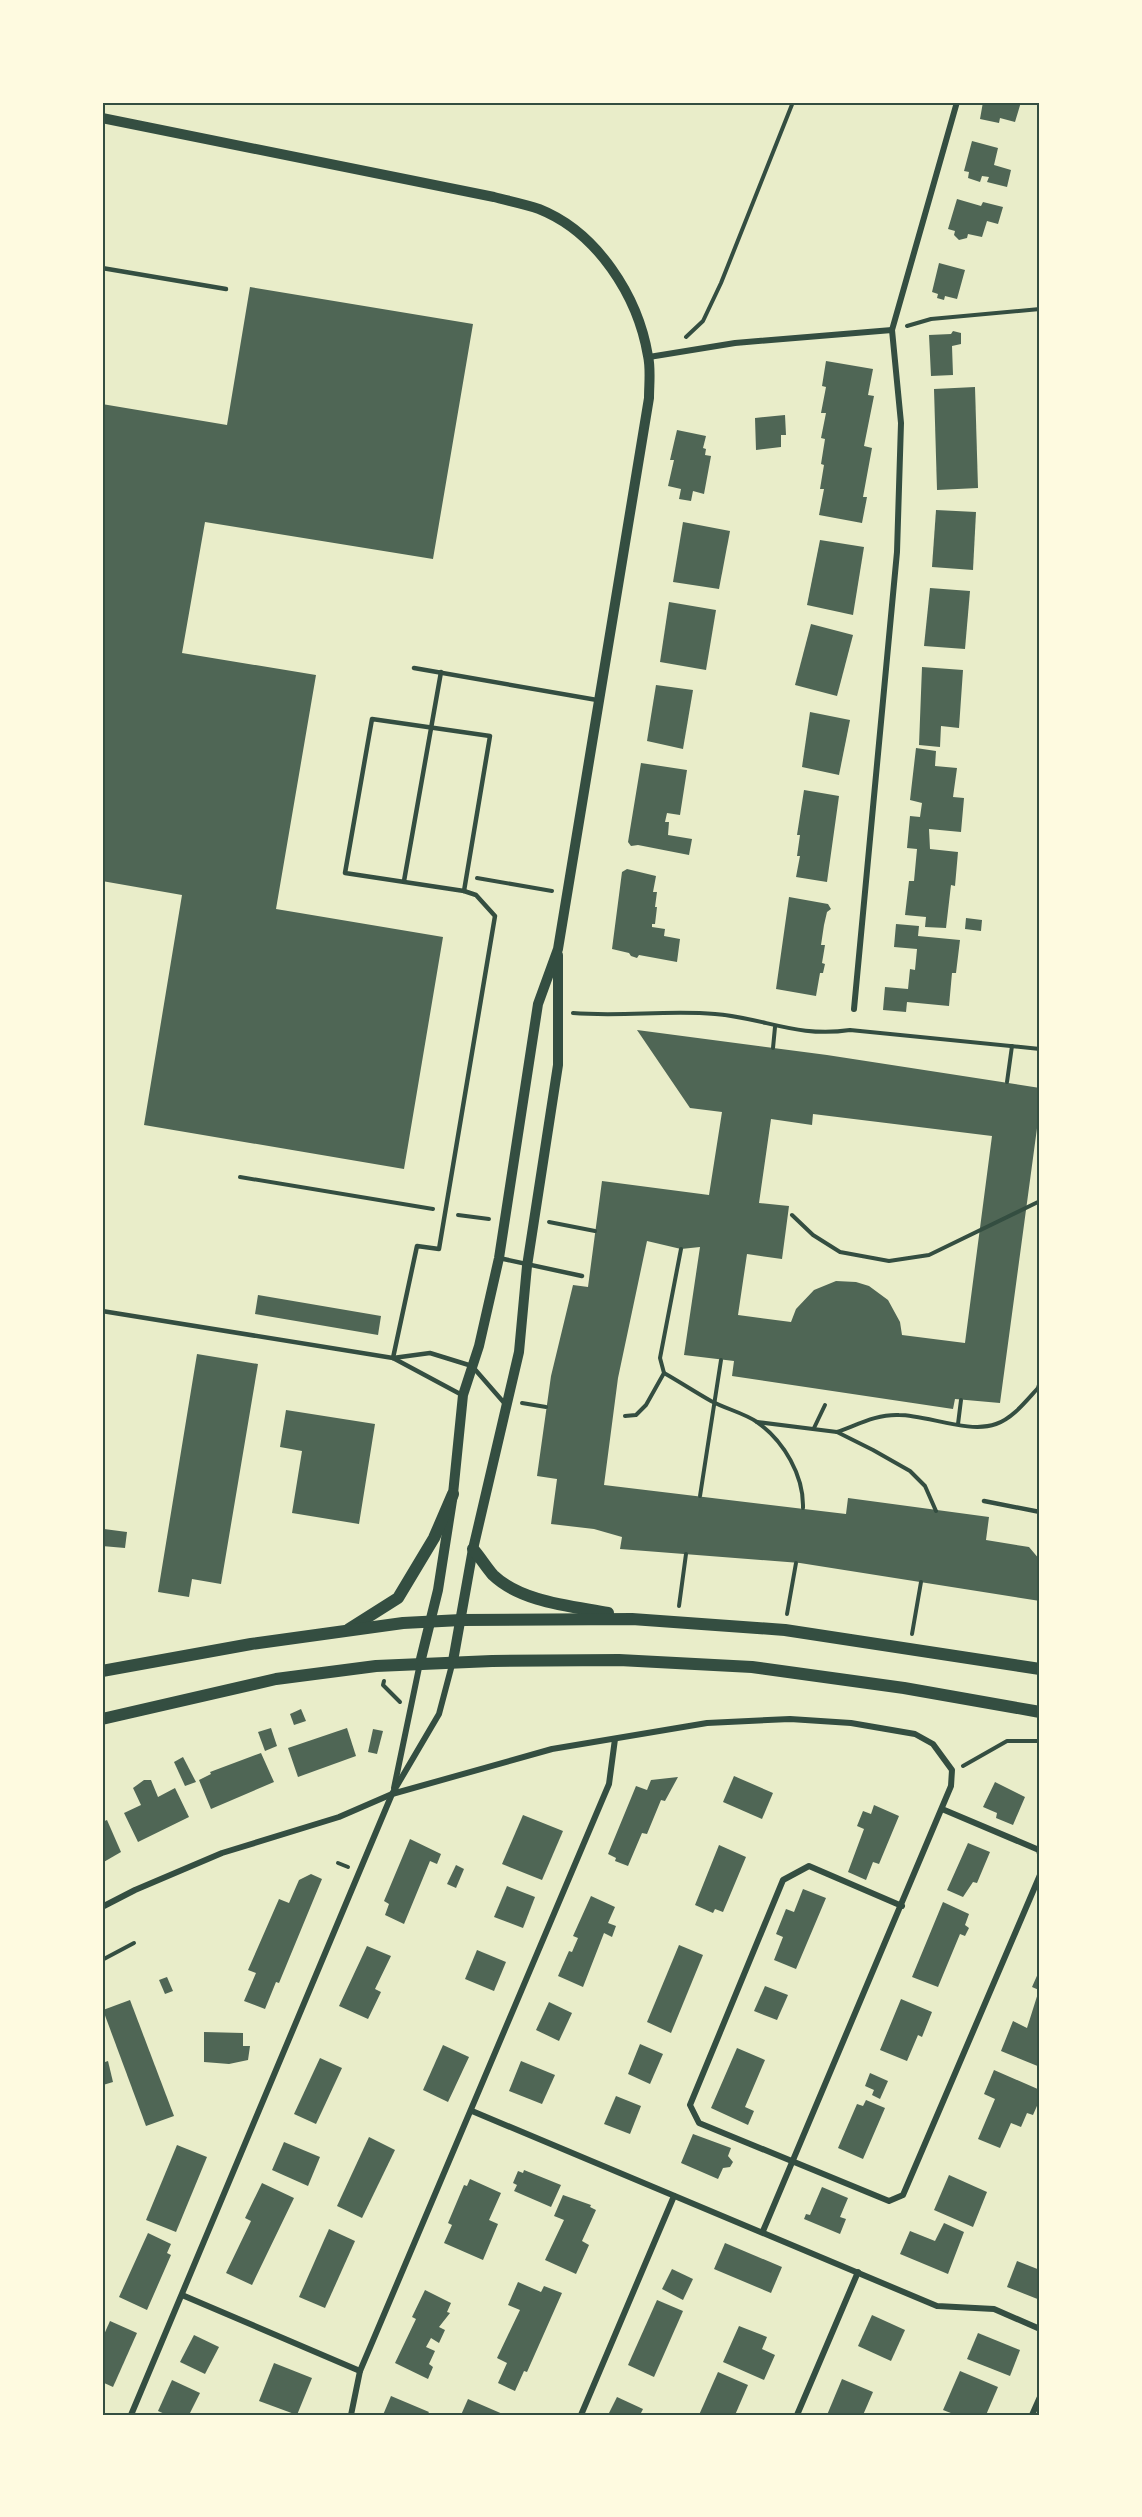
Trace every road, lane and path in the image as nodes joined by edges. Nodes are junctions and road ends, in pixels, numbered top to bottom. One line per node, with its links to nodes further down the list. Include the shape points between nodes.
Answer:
1 (793, 102): 8 (path, via 704,321)
2 (957, 102): 7 (street)
3 (102, 118): 9 (street, via 540,209 593,247 621,282 638,316)
4 (102, 268): 5 (lane)
5 (226, 289)
6 (1040, 309): 7 (path, via 931,319)
7 (892, 330): 8 (street, via 735,343); 19 (street, via 901,423 897,552)
8 (667, 355): 9 (street)
9 (649, 357): 12 (street, via 649,398)
10 (414, 668): 11 (lane)
11 (441, 672): 12 (lane); 13 (lane)
12 (600, 700): 18 (street)
13 (431, 727): 14 (lane, via 489,736); 15 (lane); 15 (lane, via 372,718 345,873)
14 (464, 875): 16 (path); 17 (lane)
15 (404, 881): 17 (lane)
16 (527, 888)
17 (464, 891): 28 (lane, via 476,895 495,916)
18 (558, 949): 20 (street); 34 (street, via 538,1004)
19 (854, 1009)
20 (560, 1012): 21 (path, via 717,1014); 31 (street, via 558,1065)
21 (775, 1027): 22 (path, via 825,1034 850,1030); 23 (path)
22 (1012, 1046): 24 (path); 25 (path)
23 (773, 1048)
24 (1040, 1049)
25 (1007, 1083)
26 (240, 1177): 28 (path, via 422,1205)
27 (1040, 1201): 29 (path, via 929,1255 889,1261 840,1252 813,1235)
28 (445, 1213): 30 (path); 38 (lane, via 439,1249 417,1246)
29 (792, 1215)
30 (476, 1218)
31 (534, 1218): 32 (path); 35 (street)
32 (595, 1231)
33 (681, 1249): 41 (path, via 660,1358)
34 (499, 1258): 35 (lane); 40 (street)
35 (526, 1266): 36 (lane); 46 (street, via 519,1352)
36 (582, 1276)
37 (102, 1311): 38 (lane)
38 (393, 1358): 40 (lane, via 430,1353); 44 (lane)
39 (721, 1360): 47 (path)
40 (472, 1366): 44 (street); 46 (lane)
41 (664, 1373): 47 (path); 50 (path, via 646,1406 636,1415)
42 (1040, 1382): 43 (path)
43 (1039, 1389): 52 (path, via 1012,1415 995,1425)
44 (463, 1395): 55 (street)
45 (961, 1400): 52 (path)
46 (506, 1403): 49 (path); 61 (street)
47 (714, 1403): 51 (path); 56 (path)
48 (825, 1405): 53 (path)
49 (546, 1407)
50 (625, 1416)
51 (757, 1422): 53 (path); 58 (path, via 778,1442 792,1464 803,1492)
52 (958, 1424): 54 (path, via 900,1415 878,1417)
53 (814, 1428): 54 (path)
54 (837, 1432): 59 (path, via 910,1471 925,1486)
55 (453, 1494): 67 (street); 70 (main road, via 434,1538 398,1598)
56 (700, 1496)
57 (984, 1501): 60 (lane)
58 (803, 1508)
59 (936, 1511)
60 (1040, 1512)
61 (473, 1549): 65 (main road, via 494,1575 513,1590); 66 (street)
62 (686, 1554): 68 (path)
63 (796, 1563): 69 (path)
64 (921, 1582): 71 (path)
65 (632, 1619): 66 (main road); 68 (main road)
66 (461, 1620): 67 (main road); 72 (street)
67 (432, 1621): 70 (main road); 73 (street)
68 (676, 1622): 69 (main road)
69 (785, 1630): 71 (main road)
70 (342, 1633): 75 (main road, via 251,1644)
71 (909, 1649): 74 (main road)
72 (453, 1661): 73 (main road); 78 (main road, via 620,1660 752,1667); 83 (street, via 440,1714)
73 (420, 1663): 79 (main road, via 276,1679); 83 (street)
74 (1040, 1669)
75 (102, 1671)
76 (383, 1684): 77 (path)
77 (402, 1702)
78 (1040, 1712)
79 (102, 1719)
80 (615, 1739): 83 (street, via 552,1749); 84 (street, via 707,1723 790,1719 915,1734 933,1744 951,1770 951,1786); 93 (street, via 609,1784)
81 (1040, 1741): 82 (path, via 1007,1742)
82 (960, 1767)
83 (392, 1794): 90 (street, via 339,1817 222,1853); 98 (street)
84 (942, 1809): 85 (street, via 1039,1850); 89 (street)
85 (1040, 1854)
86 (338, 1863): 87 (path)
87 (349, 1868)
88 (1040, 1875): 94 (street, via 903,2195 889,2201)
89 (902, 1906): 94 (street); 94 (street, via 809,1866 783,1880 690,2105 699,2123)
90 (102, 1907)
91 (134, 1943): 92 (path)
92 (102, 1960)
93 (472, 2111): 95 (street); 100 (street)
94 (794, 2162): 96 (street)
95 (674, 2196): 96 (street); 104 (street)
96 (763, 2231): 97 (street)
97 (858, 2272): 99 (street, via 938,2306 994,2309); 105 (street)
98 (182, 2295): 100 (street); 102 (street)
99 (1040, 2329)
100 (360, 2371): 103 (street)
101 (1040, 2397): 106 (street)
102 (132, 2415)
103 (351, 2415)
104 (581, 2415)
105 (797, 2415)
106 (1032, 2415)

